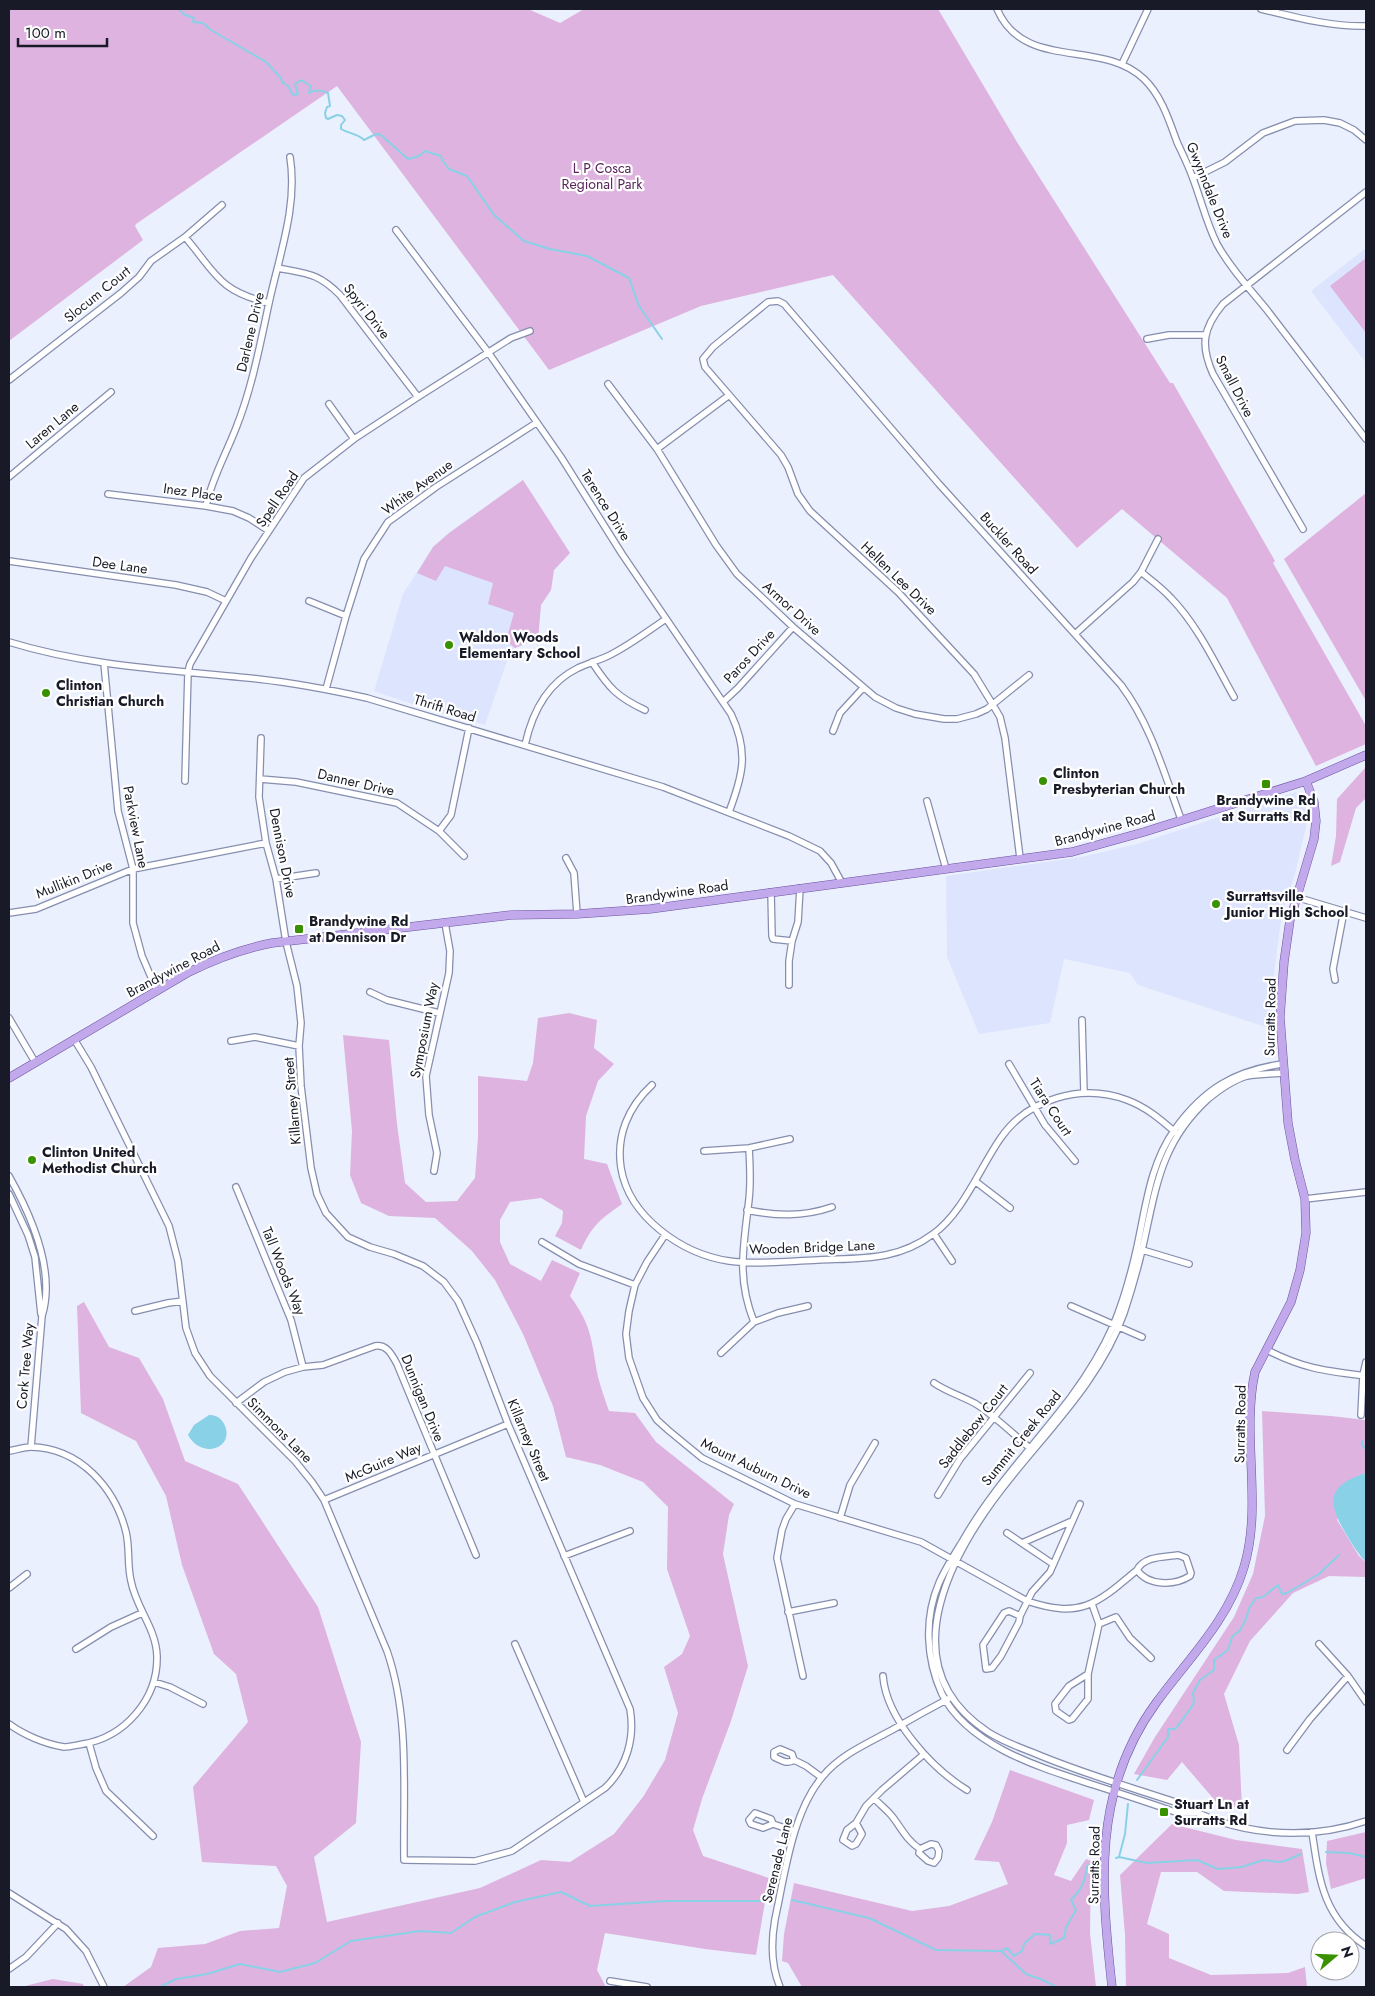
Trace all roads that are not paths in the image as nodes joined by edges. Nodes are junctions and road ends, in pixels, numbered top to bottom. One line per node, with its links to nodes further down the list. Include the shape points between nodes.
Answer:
1 (997, 9): 5 (street, Gwynndale Drive, via 1015,34 1033,45)
2 (1148, 9): 5 (street)
3 (1261, 9): 4 (street, via 1304,20)
4 (1366, 26)
5 (1122, 64): 8 (street, Gwynndale Drive, via 1144,79 1156,96)
6 (1366, 140): 8 (street, via 1354,130 1333,121 1295,121 1263,133 1225,162)
7 (290, 157): 13 (street, Darlene Drive, via 290,203)
8 (1193, 178): 14 (street, Gwynndale Drive, via 1217,243)
9 (1366, 192): 14 (street)
10 (222, 205): 12 (street, Slocum Court)
11 (396, 230): 20 (street, Terence Drive)
12 (185, 237): 15 (street, via 224,284 247,297); 21 (street, Slocum Court, via 151,261 121,293)
13 (278, 268): 15 (street, Darlene Drive); 25 (street, Spyri Drive, via 317,276 332,287)
14 (1247, 285): 17 (street, via 1223,304); 29 (street, Gwynndale Drive)
15 (269, 303): 33 (street, Darlene Drive, via 245,401)
16 (530, 331): 20 (street, Spell Road)
17 (1205, 335): 18 (street); 34 (street, Small Drive, via 1205,352 1213,374)
18 (1147, 339)
19 (713, 347): 24 (street, Hellen Lee Drive, via 703,363); 44 (street, Buckler Road, via 763,305 772,301 784,304 939,484)
20 (488, 352): 25 (street, Spell Road); 27 (street, Terence Drive)
21 (9, 380)
22 (608, 384): 30 (street, Armor Drive)
23 (111, 392): 31 (street, Laren Lane)
24 (728, 396): 30 (street); 54 (street, Hellen Lee Drive, via 781,455 798,494 810,511 887,580 944,640 974,674)
25 (418, 397): 28 (street, Spell Road)
26 (329, 404): 28 (street)
27 (536, 423): 41 (street, White Avenue, via 436,486 388,522 364,559); 42 (street, Terence Drive)
28 (354, 439): 35 (street, Spell Road, via 304,478)
29 (1366, 439)
30 (658, 449): 43 (street, Armor Drive, via 727,561 749,587)
31 (9, 477)
32 (108, 494): 33 (street, Inez Place)
33 (206, 506): 35 (street, Inez Place, via 240,514)
34 (1303, 529)
35 (269, 532): 39 (street, Spell Road)
36 (1158, 539): 38 (street)
37 (9, 561): 39 (street, Dee Lane, via 176,585 207,592)
38 (1141, 572): 44 (street); 52 (street, via 1182,611)
39 (226, 601): 48 (street, Spell Road, via 192,658)
40 (309, 601): 41 (street)
41 (346, 616): 51 (street, White Avenue)
42 (666, 619): 46 (street, via 623,647); 53 (street, Terence Drive)
43 (793, 627): 50 (street, Armor Drive); 53 (street, Paros Drive)
44 (1075, 634): 66 (street, Buckler Road, via 1121,686 1139,712)
45 (9, 642): 47 (street, Thrift Road)
46 (592, 662): 55 (street, via 615,692); 59 (street, via 564,676 549,691 532,717)
47 (104, 664): 48 (street, Thrift Road); 72 (street, Parkview Lane, via 118,811)
48 (188, 672): 51 (street, Thrift Road); 62 (street, Spell Road)
49 (1029, 675): 54 (street, Armor Drive)
50 (863, 688): 54 (street, Armor Drive, via 886,704 928,717 957,718 976,714); 57 (street, via 840,713)
51 (326, 689): 56 (street, Thrift Road)
52 (1234, 697)
53 (723, 702): 65 (street, Terence Drive, via 735,724 743,756 740,779)
54 (993, 705): 71 (street, Hellen Lee Drive, via 1005,738)
55 (646, 710)
56 (469, 728): 59 (street, Thrift Road); 67 (street, via 451,815)
57 (833, 731)
58 (261, 738): 61 (street, Dennison Drive)
59 (525, 745): 65 (street, Thrift Road, via 647,781)
60 (1366, 755): 63 (main road, Brandywine Road)
61 (260, 779): 67 (street, Danner Drive, via 296,782 397,803); 68 (street, Dennison Drive, via 259,797)
62 (186, 781)
63 (1306, 781): 66 (main road, Brandywine Road); 79 (main road, Surratts Road, via 1314,802 1316,821 1314,839)
64 (927, 801): 73 (street)
65 (729, 812): 76 (street, Thrift Road, via 820,851)
66 (1181, 820): 71 (main road, Brandywine Road, via 1088,848)
67 (439, 831): 69 (street, Danner Drive)
68 (266, 844): 72 (street, Mullikin Drive); 75 (street, Dennison Drive)
69 (464, 856)
70 (566, 858): 82 (street, via 574,873)
71 (1020, 858): 73 (main road, Brandywine Road)
72 (133, 869): 81 (street, Mullikin Drive, via 36,909); 89 (street, Parkview Lane, via 134,931)
73 (946, 869): 76 (main road, Brandywine Road)
74 (316, 873): 75 (street)
75 (276, 879): 86 (street, Dennison Drive)
76 (842, 883): 77 (main road, Brandywine Road)
77 (800, 888): 78 (main road, Brandywine Road); 85 (street, via 798,922)
78 (771, 892): 82 (main road, Brandywine Road, via 650,909); 85 (street, via 773,940)
79 (1296, 897): 80 (street); 99 (main road, Surratts Road, via 1290,920 1280,1017)
80 (1344, 911): 83 (street); 87 (street, via 1333,969)
81 (9, 913)
82 (577, 914): 84 (main road, Brandywine Road)
83 (1366, 918)
84 (445, 922): 86 (main road, Brandywine Road); 91 (street, Symposium Way, via 450,960)
85 (792, 941): 88 (street, via 788,962)
86 (286, 942): 89 (main road, Brandywine Road, via 231,952); 96 (street, Killarney Street, via 302,1023)
87 (1335, 980)
88 (789, 985)
89 (157, 991): 94 (main road, Brandywine Road)
90 (370, 992): 91 (street, via 387,1000)
91 (440, 1013): 110 (street, Symposium Way, via 426,1076 437,1153)
92 (9, 1018): 97 (street)
93 (1082, 1020): 103 (street)
94 (74, 1039): 97 (main road, Brandywine Road); 128 (street, Simmons Lane, via 169,1226)
95 (231, 1041): 96 (street, via 255,1037)
96 (299, 1046): 146 (street, Killarney Street, via 311,1168 317,1194 326,1213 355,1241 415,1262 444,1282 464,1313)
97 (35, 1062): 101 (main road, Brandywine Road)
98 (1010, 1064): 104 (street, Tiara Court)
99 (1282, 1064): 100 (main road, Surratts Road); 105 (street, Summit Creek Road, via 1246,1072 1222,1083 1200,1100)
100 (1283, 1073): 105 (street, Summit Creek Road, via 1246,1077 1224,1087); 116 (main road, Surratts Road, via 1292,1149)
101 (9, 1078)
102 (652, 1085): 121 (street, Wooden Bridge Lane, via 633,1106 625,1122 620,1159 624,1183 633,1200)
103 (1084, 1093): 104 (street, Wooden Bridge Lane, via 1061,1096); 105 (street, Wooden Bridge Lane, via 1112,1095 1127,1100 1152,1113)
104 (1034, 1108): 109 (street, Tiara Court); 112 (street, Wooden Bridge Lane, via 1008,1128)
105 (1176, 1133): 123 (street, Summit Creek Road, via 1153,1173)
106 (790, 1139): 107 (street)
107 (749, 1148): 108 (street); 119 (street)
108 (704, 1151)
109 (1075, 1162)
110 (434, 1171)
111 (9, 1176): 132 (street, Cork Tree Way, via 27,1210 41,1256 46,1303)
112 (975, 1181): 118 (street); 120 (street, Wooden Bridge Lane, via 957,1209)
113 (236, 1187): 139 (street, Tall Woods Way, via 291,1320)
114 (1366, 1192): 116 (street)
115 (9, 1194): 132 (street, Cork Tree Way, via 28,1234 35,1258)
116 (1305, 1199): 136 (main road, Surratts Road, via 1306,1233 1300,1270 1291,1302)
117 (832, 1207): 119 (street, via 787,1216)
118 (1010, 1208)
119 (747, 1210): 125 (street)
120 (934, 1234): 124 (street); 125 (street, Wooden Bridge Lane, via 905,1250 882,1257)
121 (665, 1235): 125 (street, Wooden Bridge Lane, via 707,1255); 127 (street, Mount Auburn Drive)
122 (542, 1242): 127 (street, via 579,1264)
123 (1139, 1249): 126 (street); 134 (street, Summit Creek Road)
124 (952, 1261)
125 (742, 1262): 133 (street, via 745,1292)
126 (1189, 1264)
127 (635, 1285): 154 (street, Mount Auburn Drive, via 627,1339 637,1385 648,1407 668,1430 702,1458)
128 (183, 1301): 131 (street); 143 (street, Simmons Lane, via 186,1328 195,1353 210,1376)
129 (808, 1306): 133 (street)
130 (1070, 1306): 134 (street)
131 (135, 1311)
132 (42, 1316): 148 (street, Cork Tree Way)
133 (754, 1322): 137 (street)
134 (1116, 1325): 135 (street); 149 (street, Summit Creek Road, via 1094,1372 1079,1394)
135 (1142, 1337)
136 (1267, 1350): 141 (street, via 1316,1369); 195 (main road, Surratts Road, via 1255,1372 1251,1400 1253,1505 1244,1568 1211,1634 1144,1721)
137 (721, 1353)
138 (1366, 1362): 141 (street)
139 (303, 1367): 143 (street, Dunnigan Drive, via 264,1382); 151 (street, Dunnigan Drive, via 323,1365 379,1345 391,1352)
140 (1030, 1374): 145 (street, Saddlebow Court)
141 (1365, 1376): 144 (street)
142 (934, 1383): 145 (street)
143 (236, 1403): 153 (street, Simmons Lane, via 295,1461)
144 (1361, 1415)
145 (995, 1417): 149 (street); 152 (street, Saddlebow Court, via 960,1459)
146 (508, 1424): 151 (street, McGuire Way); 162 (street, Killarney Street)
147 (875, 1443): 156 (street, via 850,1485)
148 (31, 1447): 150 (street); 172 (street, via 58,1452 77,1461 102,1481 121,1515 130,1580)
149 (1031, 1449): 163 (street, Summit Creek Road, via 990,1504)
150 (9, 1451)
151 (433, 1455): 153 (street, McGuire Way); 161 (street, Dunnigan Drive)
152 (938, 1495)
153 (324, 1500): 208 (street, Simmons Lane, via 394,1672 402,1713)
154 (795, 1504): 156 (street, Mount Auburn Drive); 171 (street, via 779,1539 777,1558)
155 (1080, 1504): 157 (street)
156 (840, 1518): 163 (street, Mount Auburn Drive, via 910,1538)
157 (1072, 1521): 160 (street); 164 (street)
158 (630, 1531): 162 (street)
159 (1007, 1533): 160 (street)
160 (1022, 1543): 164 (street)
161 (476, 1555)
162 (564, 1556): 199 (street, Killarney Street, via 632,1717 627,1756 619,1772 605,1788)
163 (955, 1560): 168 (street, Mount Auburn Drive); 184 (street, Summit Creek Road, via 944,1588 935,1627 938,1663); 185 (street, Summit Creek Road, via 935,1592 928,1632 931,1662)
164 (1053, 1564): 168 (street)
165 (1137, 1570): 165 (street, via 1142,1562 1178,1555 1186,1558 1191,1573 1184,1580 1159,1582 1143,1577); 170 (street)
166 (27, 1574): 167 (street)
167 (9, 1588)
168 (1027, 1601): 170 (street, Mount Auburn Drive, via 1059,1608); 173 (street)
169 (834, 1602): 171 (street)
170 (1092, 1604): 174 (street)
171 (788, 1612): 180 (street)
172 (142, 1613): 177 (street, via 111,1627); 183 (street, via 156,1642)
173 (1020, 1616): 173 (street, via 1001,1656 992,1668 986,1669 983,1645 1004,1613 1009,1611)
174 (1099, 1624): 178 (street, via 1116,1618 1130,1638); 179 (street)
175 (515, 1644): 199 (street)
176 (1319, 1644): 182 (street)
177 (76, 1649)
178 (1151, 1658)
179 (1088, 1674): 179 (street, via 1088,1699 1069,1720 1056,1711 1055,1704 1070,1686)
180 (802, 1676)
181 (883, 1676): 189 (street, via 886,1694)
182 (1348, 1676): 186 (street); 191 (street)
183 (154, 1682): 187 (street); 190 (street, via 134,1716 122,1727)
184 (952, 1697): 185 (street, Serenade Lane); 195 (street, Summit Creek Road, via 969,1717 997,1737 1053,1761)
185 (946, 1700): 189 (street, Serenade Lane); 197 (street, Summit Creek Road, via 975,1732 1017,1758)
186 (1366, 1702)
187 (203, 1704)
188 (9, 1724): 190 (street, via 36,1739 66,1747)
189 (902, 1724): 192 (street); 194 (street, Serenade Lane, via 852,1752)
190 (89, 1743): 206 (street, via 106,1791)
191 (1287, 1750)
192 (923, 1755): 196 (street); 198 (street)
193 (794, 1760): 194 (street)
194 (821, 1777): 204 (street, Serenade Lane)
195 (1117, 1782): 197 (main road, Surratts Road); 200 (street, Summit Creek Road, via 1178,1803)
196 (966, 1790)
197 (1114, 1792): 200 (street, Summit Creek Road, via 1178,1812); 217 (main road, Surratts Road, via 1106,1827 1104,1874)
198 (874, 1798): 202 (street); 207 (street)
199 (584, 1802): 208 (street, Killarney Street, via 512,1851 475,1860)
200 (1197, 1814): 205 (street, via 1252,1830)
201 (1366, 1821): 205 (street)
202 (856, 1823)
203 (773, 1824): 204 (street)
204 (794, 1831): 216 (street, Serenade Lane, via 772,1931 773,1960)
205 (1312, 1832): 211 (street, via 1318,1874 1328,1904 1345,1928)
206 (153, 1836)
207 (920, 1849)
208 (404, 1860)
209 (9, 1893): 210 (street)
210 (58, 1923): 212 (street, via 26,1958); 214 (street, via 86,1951)
211 (1366, 1946)
212 (9, 1968)
213 (610, 1981): 215 (street)
214 (104, 1987)
215 (647, 1987)
216 (779, 1987)
217 (1112, 1987)

